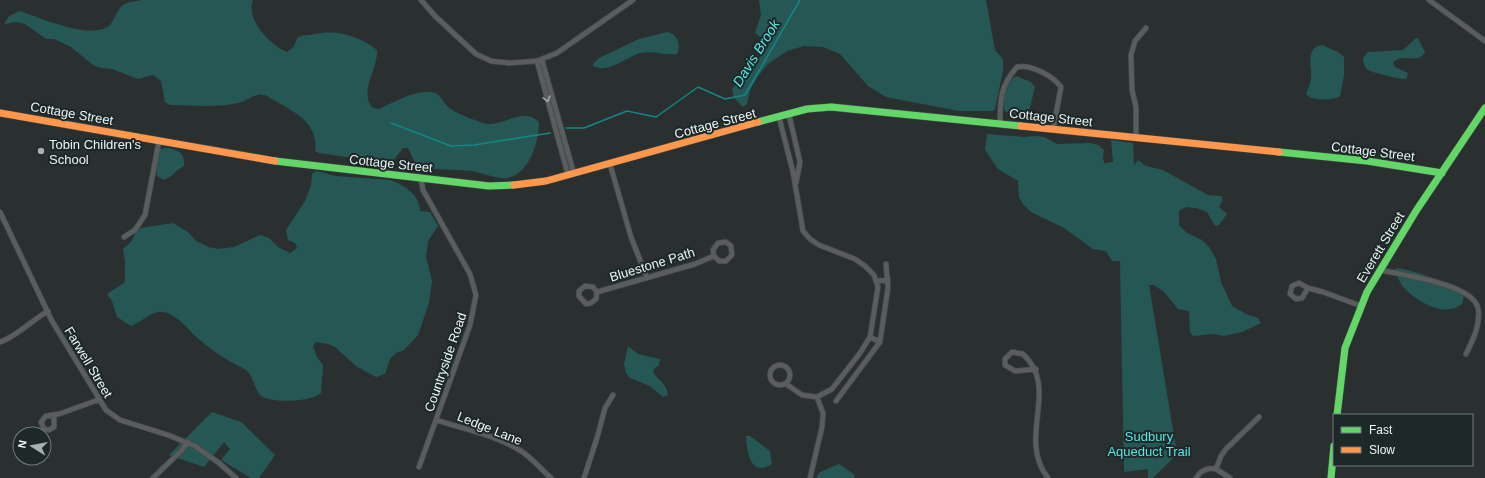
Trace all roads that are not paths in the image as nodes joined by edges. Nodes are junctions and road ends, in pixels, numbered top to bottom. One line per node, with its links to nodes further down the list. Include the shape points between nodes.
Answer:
1 (421, 0): 7 (street, via 476,54 491,61)
2 (633, 0): 6 (street, via 564,49)
3 (1429, 0): 5 (street)
4 (1146, 28): 14 (street, via 1135,41 1131,56)
5 (1485, 41)
6 (542, 60): 7 (street); 18 (street)
7 (537, 61): 18 (street, one-way to 18)
8 (1485, 108): 17 (street, Everett Street)
9 (0, 113): 15 (street, Cottage Street)
10 (789, 115): 11 (street, Cottage Street); 12 (street, Cottage Street, via 815,108 831,107); 20 (street, via 800,162)
11 (779, 118): 16 (street, Cottage Street); 20 (street)
12 (1000, 124): 13 (street, Cottage Street); 13 (street, via 1001,93 1017,67 1027,66 1052,79 1061,87)
13 (1053, 130): 14 (street, Cottage Street)
14 (1136, 138): 17 (street, Cottage Street, via 1367,161)
15 (159, 141): 19 (street, Cottage Street, via 312,166); 22 (street, via 145,215 135,230)
16 (610, 164): 18 (street, Cottage Street); 26 (street, via 631,237)
17 (1442, 174): 25 (street, Everett Street, via 1416,211)
18 (571, 175): 19 (street, Cottage Street, via 532,184 500,186)
19 (421, 178): 48 (street, Countryside Road, via 423,190 470,274 476,295 470,325)
20 (795, 186): 28 (street, via 803,231 820,246 855,259 874,275)
21 (0, 212): 32 (street, Farwell Street)
22 (124, 237)
23 (714, 256): 23 (street, Bluestone Path, via 719,261 726,261 732,255 731,246 726,242 718,244 713,250); 26 (street, Bluestone Path)
24 (886, 264): 27 (street)
25 (1381, 270): 31 (street, Everett Street); 36 (street, via 1442,284 1473,298 1478,307 1478,319 1476,333)
26 (647, 278): 30 (street, Bluestone Path)
27 (888, 280): 28 (street); 35 (street)
28 (876, 281): 33 (street, via 878,287)
29 (1308, 288): 31 (street)
30 (597, 292): 30 (street, Bluestone Path, via 596,299 591,304 586,304 579,296 579,291 585,286 593,287)
31 (1361, 306): 45 (street, Everett Street, via 1345,348)
32 (48, 311): 34 (street); 43 (street, Farwell Street)
33 (870, 337): 35 (street); 38 (street)
34 (0, 342)
35 (880, 342): 39 (street)
36 (1466, 354)
37 (1036, 369): 37 (street, via 1023,354 1012,352 1005,358 1005,365 1014,371); 58 (street, via 1040,392 1035,438 1036,458)
38 (845, 372): 39 (street); 42 (street, via 832,389)
39 (854, 379): 44 (street)
40 (786, 384): 40 (street, via 790,379 788,369 780,365 774,367 770,373 771,380 776,384); 42 (street, via 802,395)
41 (613, 395): 56 (street, via 605,408)
42 (817, 397): 57 (street, via 823,420)
43 (98, 400): 46 (street); 49 (street, Farwell Street, via 115,417)
44 (836, 401)
45 (1337, 414)
46 (54, 415): 46 (street, via 43,417 42,427 49,430 55,425)
47 (1259, 418): 52 (street, via 1226,449)
48 (436, 420): 51 (street, Countryside Road); 55 (street, Ledge Lane, via 515,448 528,456)
49 (188, 442): 53 (street); 54 (street, Farwell Street)
50 (1333, 457): 61 (street)
51 (419, 467)
52 (1216, 468): 59 (street, via 1206,468); 60 (street)
53 (153, 478)
54 (236, 478)
55 (551, 478)
56 (584, 478)
57 (810, 478)
58 (1048, 478)
59 (1196, 478)
60 (1230, 478)
61 (1331, 478)

